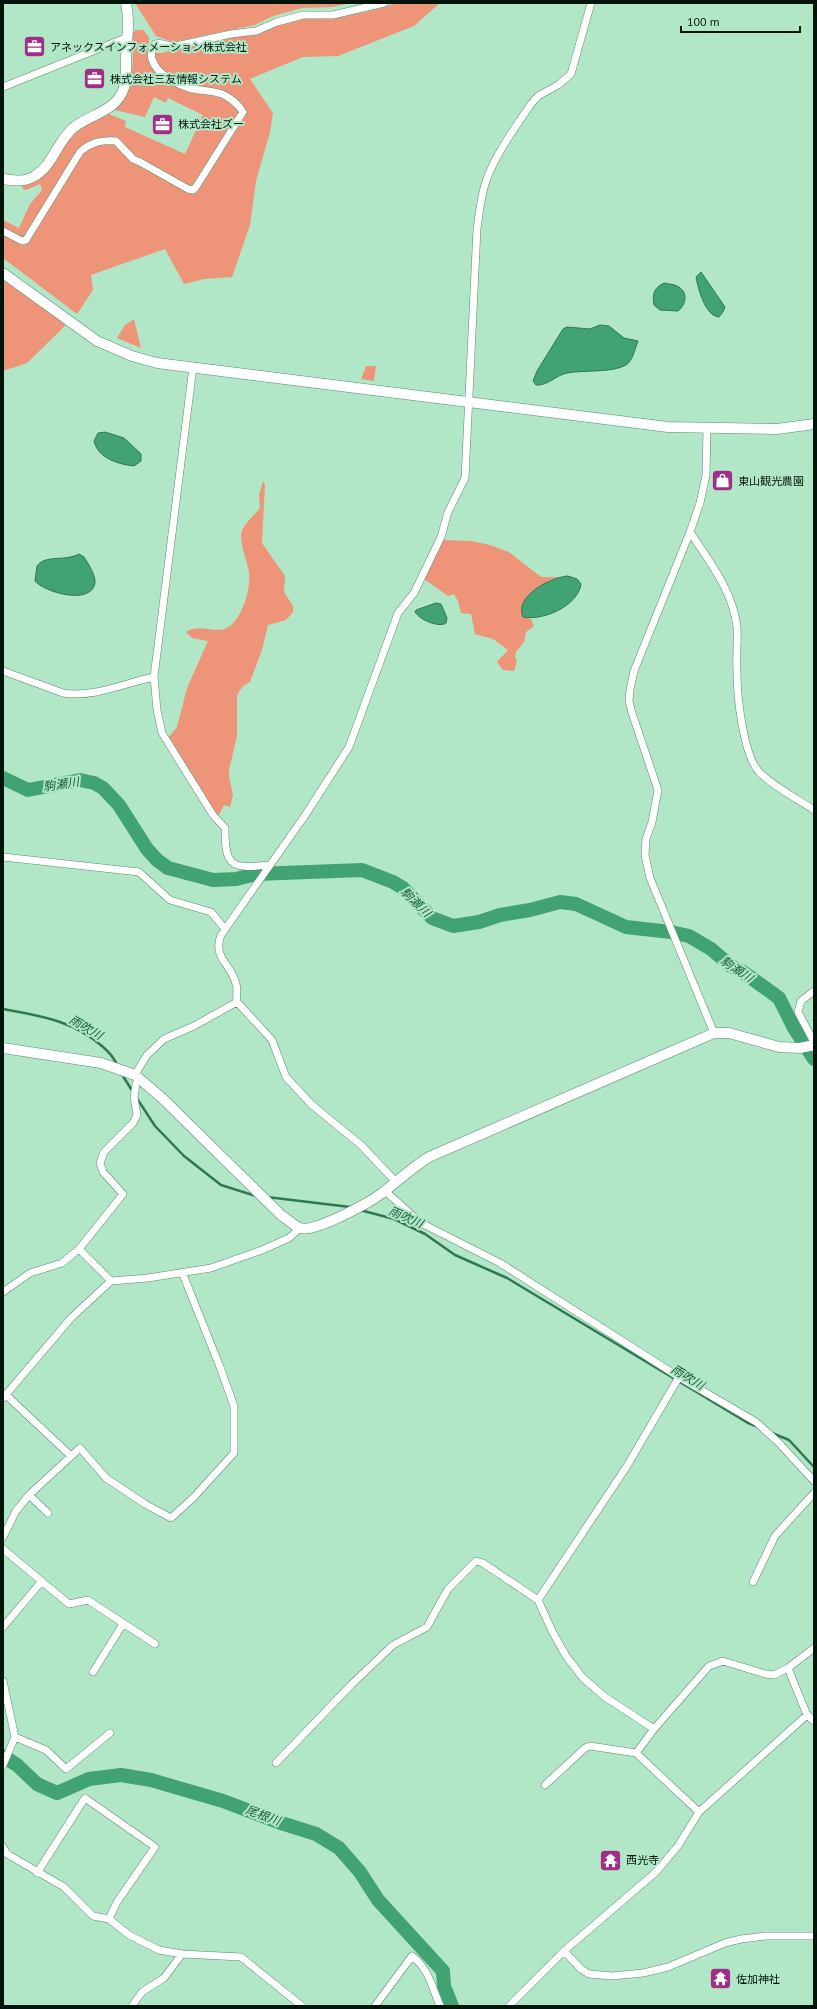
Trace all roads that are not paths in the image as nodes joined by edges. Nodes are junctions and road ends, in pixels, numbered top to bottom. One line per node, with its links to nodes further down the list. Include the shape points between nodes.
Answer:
1 (126, 3): 4 (street, via 129,16)
2 (384, 3): 7 (street, via 333,15 303,14 256,31 176,46 155,44 150,55 151,61 165,75 178,84 222,94 243,112 196,187 193,190 188,189 132,159 116,141 94,142 80,152 26,240 22,241)
3 (591, 3): 10 (street, via 571,74 538,96 531,104 486,181 477,229)
4 (128, 37): 5 (street); 6 (street, via 124,88 113,105 73,128 64,137 49,164 32,178 22,181)
5 (3, 87)
6 (3, 179)
7 (3, 231)
8 (3, 273): 9 (street, via 97,340 132,356 157,363)
9 (193, 367): 10 (street); 15 (street)
10 (470, 403): 12 (street, via 668,427); 18 (street, via 465,478 448,512 441,538 414,593 398,613 349,747)
11 (814, 424): 12 (street, via 777,429)
12 (707, 429): 13 (street, via 706,475)
13 (690, 532): 16 (street, via 724,585 737,626 737,675 749,756 760,772); 22 (street, via 634,671 629,701 657,782 658,796 646,839 645,855 650,878)
14 (3, 670): 15 (street, via 73,695)
15 (154, 677): 18 (street, via 162,733 213,815 225,828 225,848 230,860 240,866)
16 (814, 810)
17 (3, 857): 19 (street, via 139,872 170,900 211,912)
18 (268, 867): 19 (street)
19 (225, 929): 21 (street, via 218,943 220,956 236,983)
20 (814, 991): 23 (street, via 801,1001 798,1012)
21 (236, 1002): 25 (street, via 194,1026 164,1039 147,1055); 26 (street, via 272,1040 286,1077 312,1105 360,1145)
22 (714, 1033): 23 (street, via 736,1034 779,1047 800,1048); 26 (street, via 435,1154)
23 (813, 1044)
24 (3, 1048): 25 (street, via 113,1066)
25 (135, 1077): 28 (street); 29 (street, via 134,1097 137,1115 104,1152 100,1163 103,1172 123,1194)
26 (395, 1181): 27 (street)
27 (385, 1191): 28 (street, via 325,1224); 33 (street, via 421,1223 500,1263)
28 (300, 1228): 30 (street, via 289,1238 262,1250 211,1268)
29 (79, 1249): 31 (street); 32 (street, via 62,1263 30,1272)
30 (182, 1272): 31 (street); 35 (street, via 234,1406 234,1453 171,1518 106,1478 80,1448)
31 (111, 1281): 34 (street, via 70,1318)
32 (3, 1292)
33 (679, 1377): 36 (street, via 763,1428); 44 (street, via 627,1466)
34 (5, 1396): 35 (street)
35 (71, 1456): 38 (street)
36 (814, 1480)
37 (814, 1493): 43 (street, via 775,1536)
38 (29, 1495): 39 (street); 40 (street)
39 (48, 1513)
40 (3, 1536)
41 (3, 1549): 42 (street)
42 (42, 1581): 45 (street, via 69,1604 88,1600); 46 (street)
43 (753, 1582)
44 (538, 1600): 54 (street, via 566,1656 583,1678 605,1697); 58 (street, via 483,1563 476,1561 448,1589 427,1627 392,1645)
45 (123, 1624): 47 (street); 50 (street)
46 (3, 1627)
47 (155, 1644)
48 (814, 1648): 49 (street)
49 (788, 1668): 52 (street); 54 (street, via 774,1675 723,1661 709,1666)
50 (93, 1672)
51 (3, 1681): 56 (street)
52 (807, 1715): 53 (street); 61 (street)
53 (814, 1721)
54 (654, 1729): 57 (street)
55 (110, 1733): 56 (street, via 66,1769 46,1750)
56 (15, 1737): 59 (street)
57 (636, 1753): 60 (street, via 590,1746); 61 (street)
58 (276, 1763)
59 (3, 1764)
60 (545, 1785)
61 (699, 1812): 66 (street, via 678,1846 656,1872)
62 (3, 1847): 63 (street, via 7,1854)
63 (37, 1873): 64 (street, via 64,1887 93,1916); 64 (street, via 85,1798 155,1847 117,1902)
64 (109, 1919): 67 (street, via 129,1935 159,1950)
65 (814, 1936): 66 (street, via 741,1939 724,1943 668,1967 612,1976 589,1974)
66 (564, 1951): 72 (street)
67 (182, 1954): 68 (street, via 164,1978 142,1992); 69 (street, via 241,1957)
68 (132, 2006)
69 (302, 2006)
70 (375, 2006): 71 (street, via 412,1956 422,1963)
71 (440, 2006)
72 (508, 2006)

